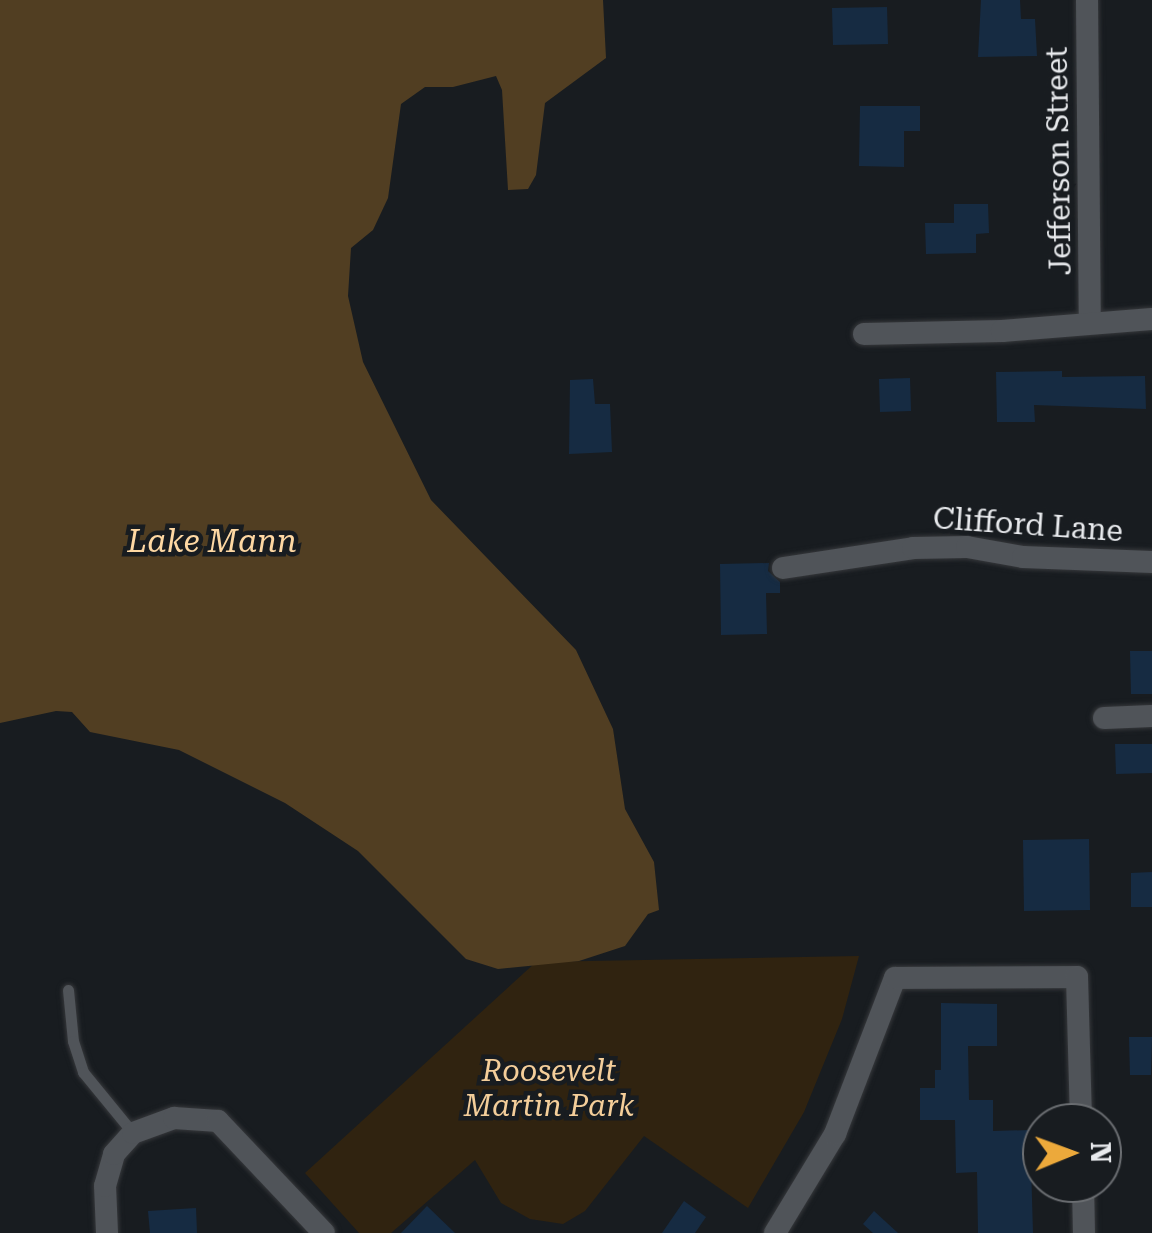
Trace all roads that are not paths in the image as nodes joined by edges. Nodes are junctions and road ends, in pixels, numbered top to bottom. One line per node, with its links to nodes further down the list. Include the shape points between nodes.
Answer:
1 (1087, 0): 3 (street, Jefferson Street)
2 (1152, 319): 3 (street)
3 (1090, 322): 4 (street)
4 (864, 334)
5 (1152, 562): 6 (street, Clifford Lane, via 1023,557 967,546)
6 (783, 568)
7 (1152, 716): 8 (street)
8 (1104, 718)
9 (68, 990): 11 (lane, via 83,1072)
10 (1081, 1103): 15 (street, via 1078,977 895,978 835,1134)
11 (133, 1133): 13 (street, via 114,1154 105,1186); 14 (street, via 174,1118 218,1121)
12 (1083, 1203): 16 (street)
13 (107, 1233)
14 (324, 1233)
15 (776, 1233)
16 (1084, 1233)

